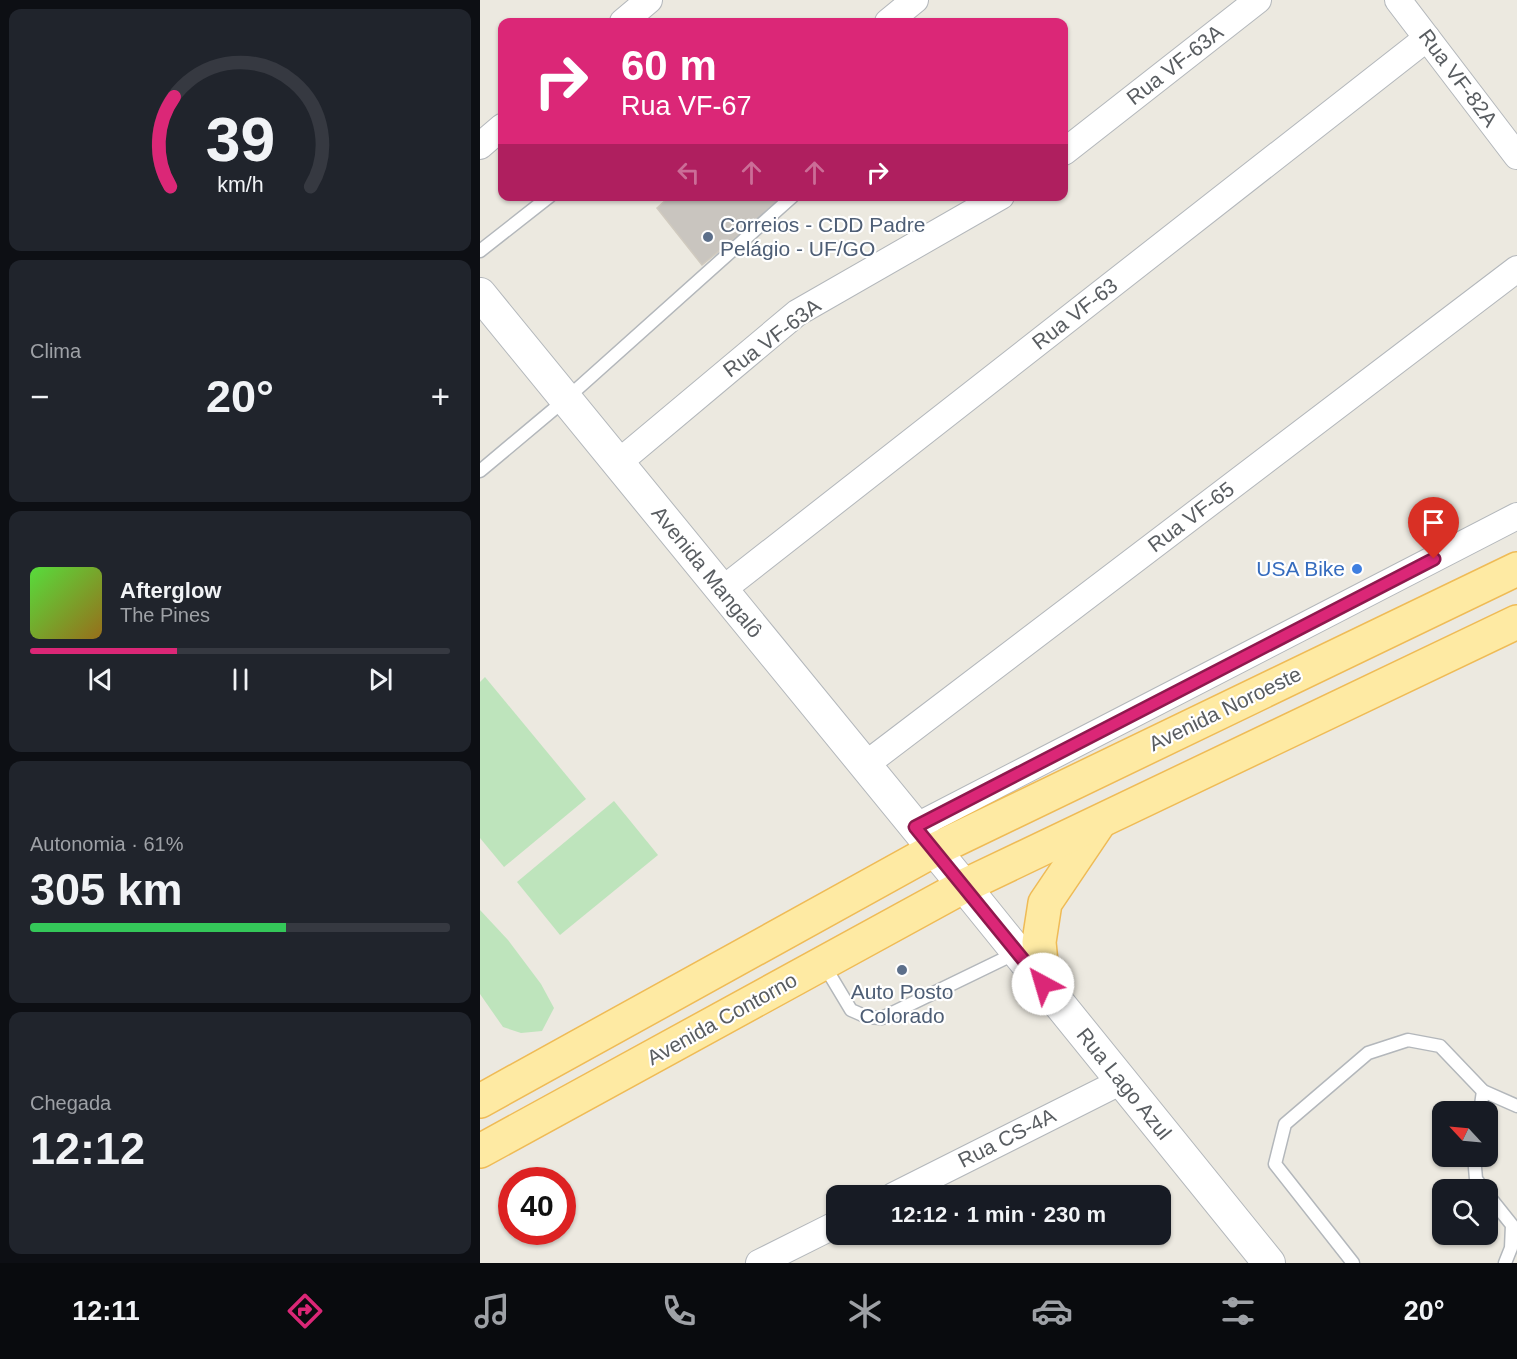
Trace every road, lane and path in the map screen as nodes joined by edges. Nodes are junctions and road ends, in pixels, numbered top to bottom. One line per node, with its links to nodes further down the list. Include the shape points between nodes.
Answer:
1 (649, 0): 5 (street)
2 (915, 0): 6 (street)
3 (1258, 0): 10 (street, Rua VF-63A)
4 (1398, 0): 7 (street, Rua VF-82A)
5 (628, 18)
6 (893, 18)
7 (1427, 38): 11 (street, Rua VF-82A); 23 (street, Rua VF-63)
8 (498, 130): 9 (street)
9 (480, 146)
10 (1068, 149)
11 (1517, 156)
12 (544, 201): 15 (lane)
13 (787, 201): 18 (lane)
14 (992, 201): 19 (street, Rua VF-63A, via 797,313)
15 (480, 251)
16 (1517, 269): 25 (street, Rua VF-65)
17 (480, 294): 18 (street, Avenida Mangalô)
18 (566, 399): 19 (street, Avenida Mangalô); 20 (lane)
19 (618, 463): 23 (street, Avenida Mangalô)
20 (480, 471)
21 (1517, 516): 27 (street)
22 (1517, 568): 27 (main road, Avenida Noroeste)
23 (722, 590): 25 (street, Avenida Mangalô)
24 (1517, 622): 26 (main road)
25 (865, 765): 27 (street, Avenida Mangalô)
26 (1100, 821): 28 (main road); 31 (main road, via 1046,903 1039,942)
27 (925, 839): 28 (street, Rua Lago Azul); 34 (main road)
28 (964, 886): 29 (street, Rua Lago Azul); 30 (main road, Avenida Contorno)
29 (1018, 953): 30 (lane, via 882,1018 851,1010); 31 (street, Rua Lago Azul)
30 (824, 963): 37 (main road, Avenida Contorno)
31 (1043, 984): 32 (street, Rua Lago Azul)
32 (1122, 1081): 38 (street, Rua CS-4A); 42 (street, Rua Lago Azul)
33 (1483, 1091): 35 (lane); 36 (lane); 43 (lane, via 1440,1046 1408,1040 1368,1053 1285,1124 1275,1164)
34 (480, 1101)
35 (1482, 1101)
36 (1517, 1106)
37 (480, 1151)
38 (915, 1185)
39 (1498, 1208): 44 (lane, via 1512,1225 1511,1248)
40 (826, 1230): 41 (street)
41 (759, 1263)
42 (1269, 1263)
43 (1353, 1263)
44 (1505, 1263)

